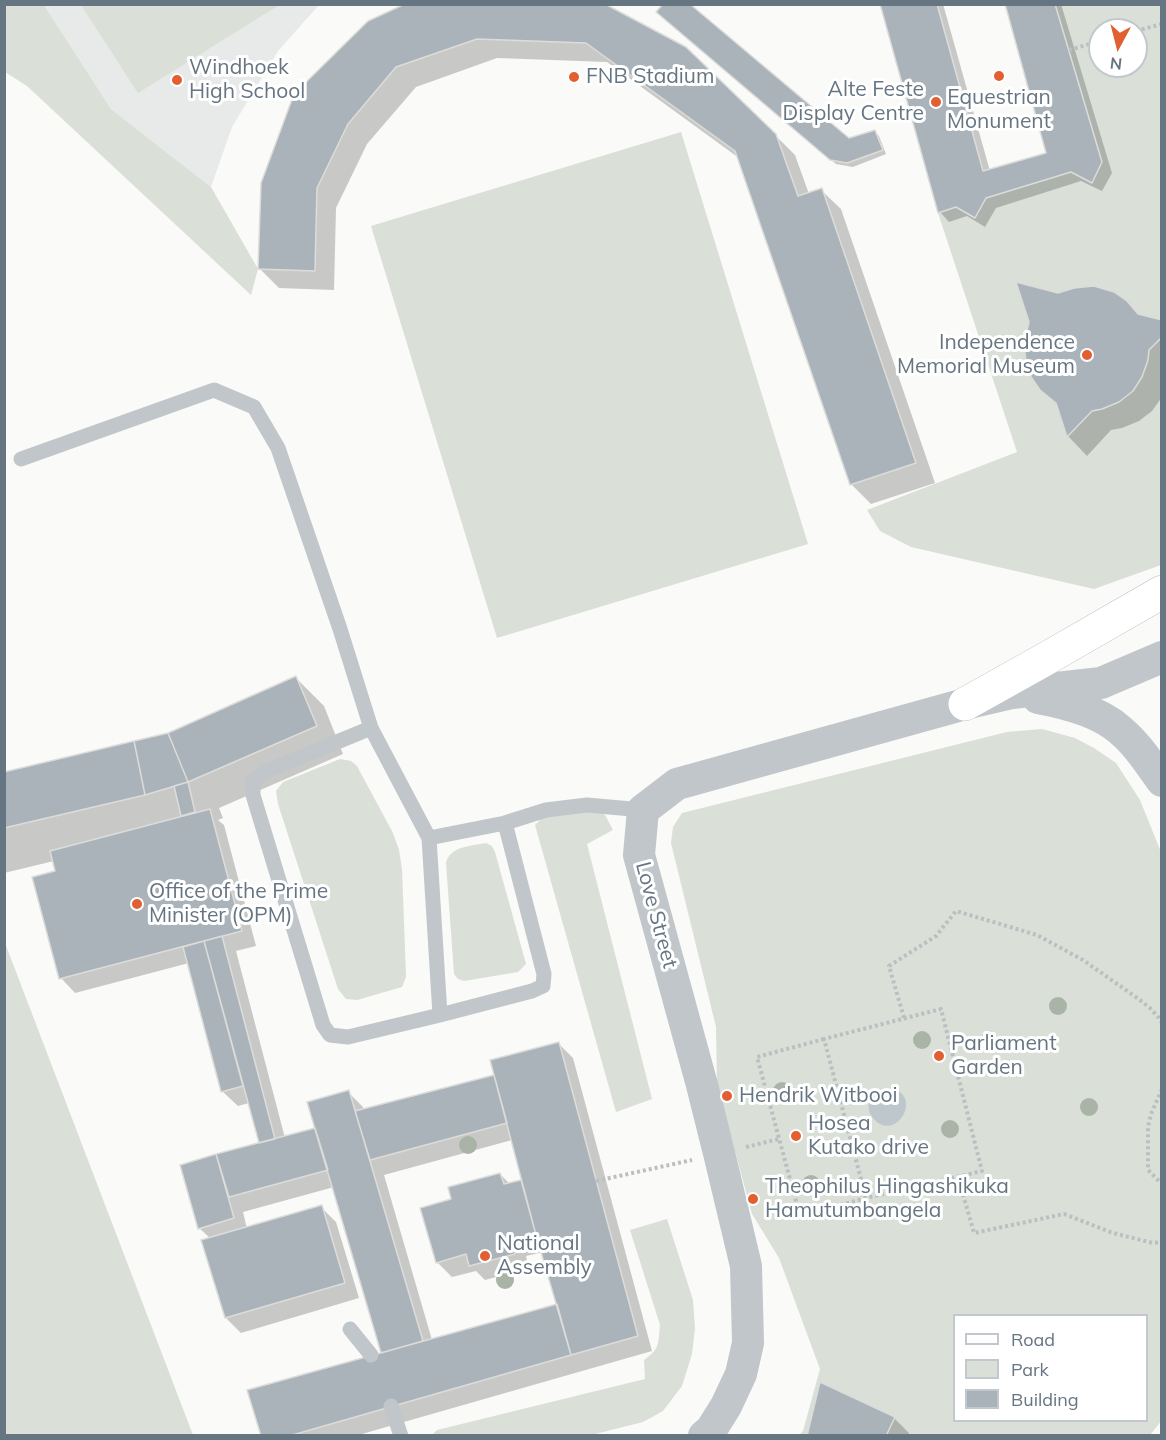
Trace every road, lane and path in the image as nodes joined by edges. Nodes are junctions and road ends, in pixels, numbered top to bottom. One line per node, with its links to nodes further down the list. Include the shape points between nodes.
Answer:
1 (1088, 44): 2 (path)
2 (1069, 50)
3 (21, 459): 8 (lane, via 214,390 254,407 278,448)
4 (1161, 592): 7 (main road)
5 (1161, 657): 6 (street, via 1101,683)
6 (1012, 693): 7 (street); 9 (street, via 1059,702 1092,713 1119,728)
7 (964, 704): 10 (street, via 677,784)
8 (371, 728): 12 (lane); 13 (lane, via 264,772 253,781 253,795 323,1025 330,1035 348,1037)
9 (1161, 781)
10 (643, 810): 11 (lane, via 587,805 546,810); 19 (street, Love Street, via 639,855)
11 (505, 823): 12 (lane); 13 (lane, via 544,974 543,986)
12 (429, 838): 13 (lane)
13 (440, 1015)
14 (904, 1018): 15 (path, via 889,966 936,936 956,911 1037,935 1074,955 1140,1000); 16 (path); 20 (path, via 941,1009 982,1171)
15 (1161, 1023)
16 (824, 1039): 18 (path, via 757,1057); 23 (path)
17 (1161, 1089): 22 (path, via 1148,1127 1148,1170)
18 (779, 1139): 19 (path); 23 (path, via 800,1216)
19 (719, 1154): 21 (path); 29 (street, Love Street, via 746,1266 748,1343 741,1374 726,1406)
20 (958, 1177): 23 (path); 24 (path, via 974,1233 1064,1214 1113,1233)
21 (596, 1181)
22 (1161, 1184)
23 (866, 1198)
24 (1161, 1242)
25 (350, 1329): 26 (lane)
26 (371, 1355)
27 (391, 1406): 28 (lane)
28 (401, 1436)
29 (704, 1436)

